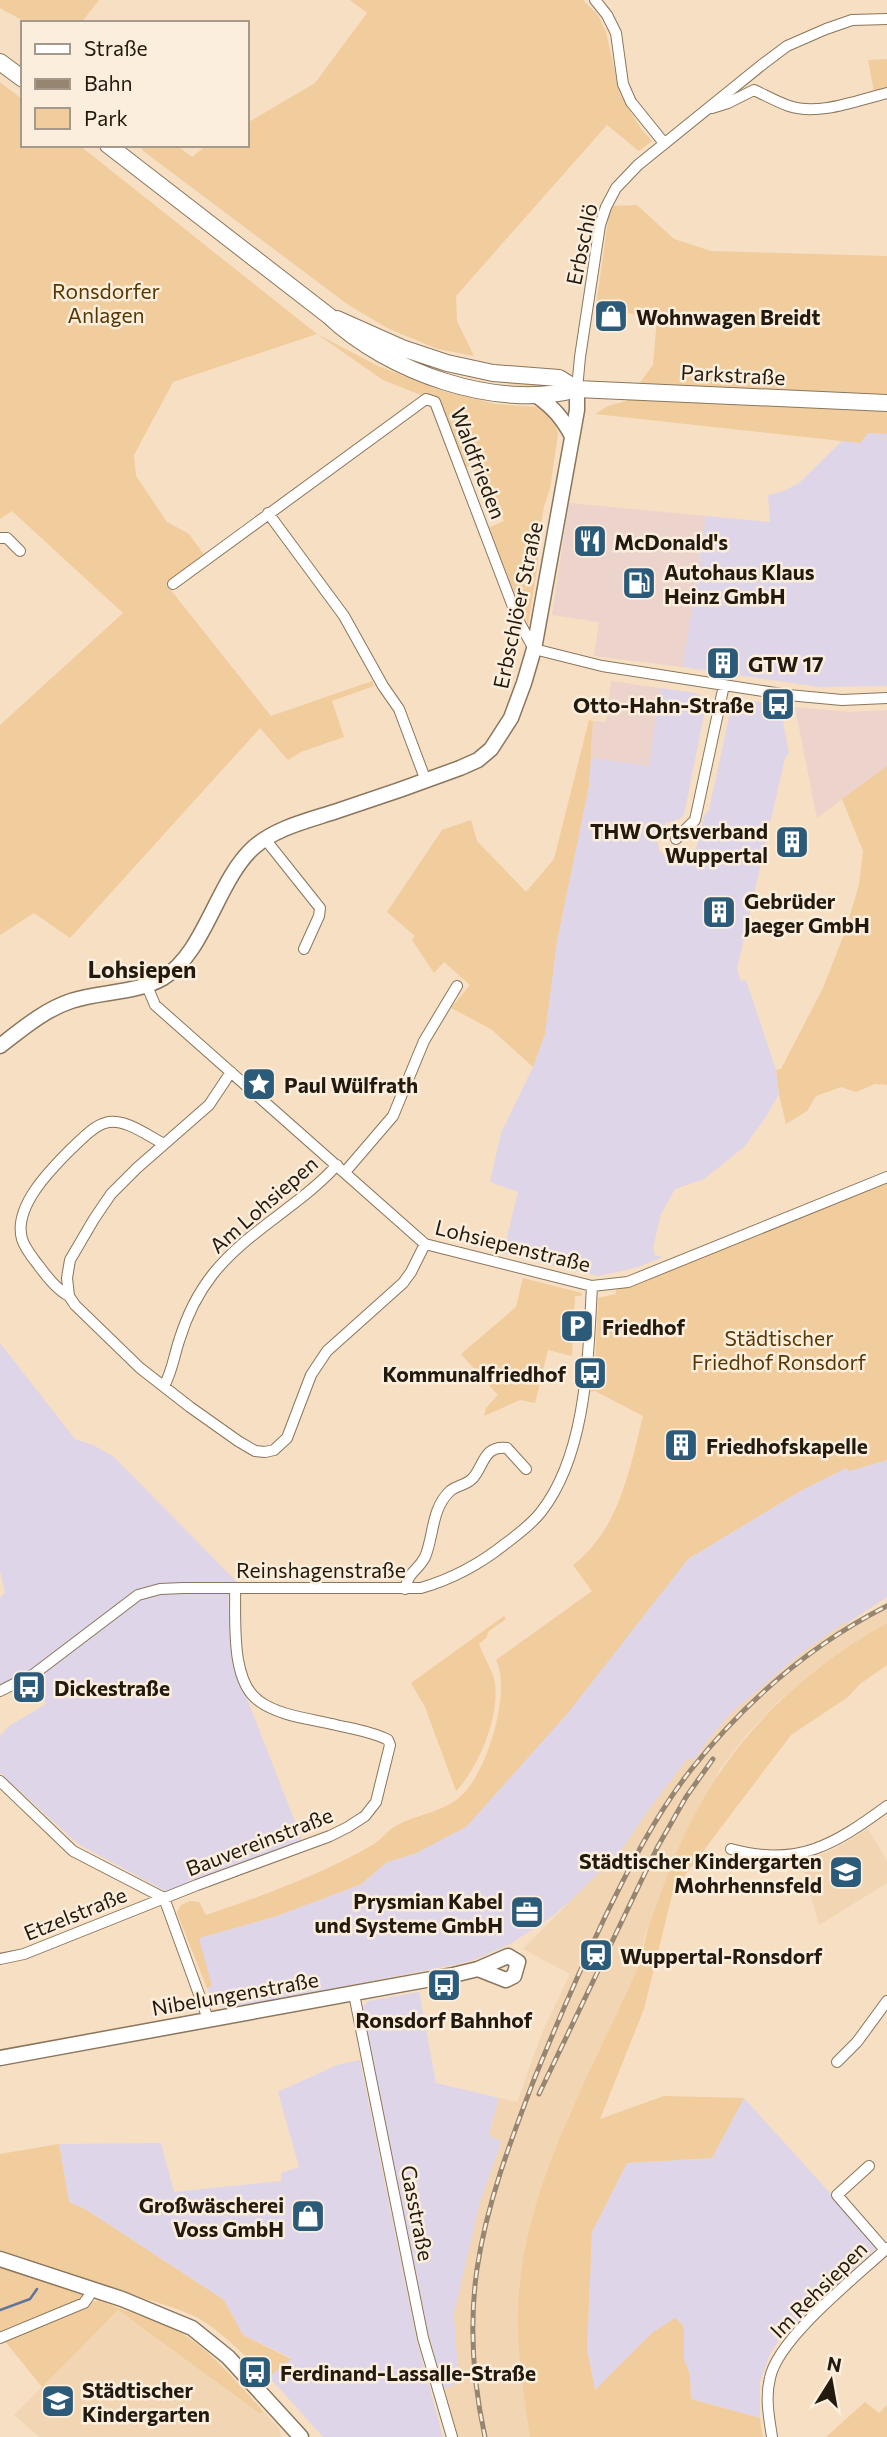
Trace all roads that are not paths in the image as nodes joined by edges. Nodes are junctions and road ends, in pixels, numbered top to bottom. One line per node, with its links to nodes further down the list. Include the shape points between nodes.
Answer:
1 (595, 0): 7 (street, via 616,33 623,84 631,102)
2 (887, 19): 6 (street, Erbschlö, via 852,20 788,46)
3 (0, 62): 4 (main road)
4 (21, 78)
5 (887, 93): 6 (street, Erbschlö, via 802,108 754,90)
6 (708, 109): 7 (street, Erbschlö)
7 (664, 143): 10 (street, Erbschlö, via 616,188 606,207)
8 (111, 147): 9 (main road, Parkstraße)
9 (329, 316): 10 (main road, Parkstraße, via 447,363 493,373 559,378); 11 (main road, Parkstraße, via 348,335 430,377)
10 (577, 388): 11 (main road, Parkstraße); 12 (main road, Parkstraße); 13 (street, Erbschlöer Straße)
11 (537, 396): 13 (street, via 562,418)
12 (887, 402)
13 (572, 436): 18 (street, Erbschlöer Straße)
14 (268, 513): 17 (street, Waldfrieden); 18 (street, Waldfrieden, via 421,400 432,400 518,620); 21 (street, via 344,616 399,709)
15 (0, 538): 16 (street, via 7,538)
16 (20, 551)
17 (173, 584)
18 (534, 649): 19 (street, via 602,666); 21 (street, Erbschlöer Straße, via 518,703 491,749 478,760)
19 (724, 685): 20 (street, via 822,699); 23 (street, via 695,820)
20 (887, 698)
21 (426, 781): 22 (street, Erbschlöer Straße)
22 (265, 839): 24 (street, via 320,908); 25 (street, Erbschlöer Straße, via 236,870 180,964)
23 (676, 839)
24 (304, 949)
25 (147, 986): 27 (street, Erbschlöer Straße, via 55,1007); 28 (street, Lohsiepenstraße, via 155,1005)
26 (457, 986): 30 (street, via 424,1041 393,1116)
27 (0, 1046)
28 (231, 1072): 29 (street, via 209,1105); 30 (street, Lohsiepenstraße)
29 (164, 1144): 34 (street, via 136,1167 94,1219 71,1260); 34 (street, via 121,1122 104,1123 60,1160 32,1195 20,1224 22,1240 49,1278)
30 (341, 1169): 32 (street, Lohsiepenstraße); 35 (street, Am Lohsiepen, via 238,1247 212,1275 192,1308)
31 (887, 1177): 33 (street, Lohsiepenstraße, via 628,1282)
32 (425, 1244): 33 (street, Lohsiepenstraße); 35 (street, via 403,1283 327,1351 311,1375 287,1438 274,1450 255,1451)
33 (593, 1286): 38 (street, Reinshagenstraße, via 579,1414 570,1452 551,1496 532,1522 493,1554 449,1580)
34 (69, 1296): 35 (street, via 94,1325)
35 (164, 1386)
36 (526, 1469): 38 (street, via 507,1448 484,1457 473,1478 448,1493 440,1505 426,1554 408,1576)
37 (235, 1588): 38 (street, Reinshagenstraße); 39 (street, Reinshagenstraße, via 138,1595 34,1674); 43 (street, Bauvereinstraße, via 240,1668 257,1700 279,1711 384,1738 390,1745 376,1802 365,1816 330,1836)
38 (405, 1588)
39 (0, 1691)
40 (0, 1781): 43 (street, via 73,1851)
41 (887, 1806): 42 (street, via 826,1846 797,1854 754,1856)
42 (731, 1849)
43 (164, 1898): 44 (street, Etzelstraße, via 24,1954); 48 (street)
44 (0, 1959)
45 (478, 1969): 46 (street, Nibelungenstraße)
46 (354, 1994): 48 (street, Nibelungenstraße); 57 (street, Gasstraße, via 423,2338)
47 (887, 2001): 50 (street)
48 (208, 2019): 49 (street, Nibelungenstraße)
49 (0, 2059)
50 (837, 2062)
51 (869, 2166): 52 (street, Im Rehsiepen, via 837,2195)
52 (886, 2249): 58 (street, Im Rehsiepen, via 794,2335 776,2360 767,2407)
53 (0, 2259): 56 (street, via 122,2299 192,2328 228,2357)
54 (89, 2296): 55 (street, via 83,2303)
55 (0, 2338)
56 (301, 2437)
57 (452, 2437)
58 (772, 2437)

